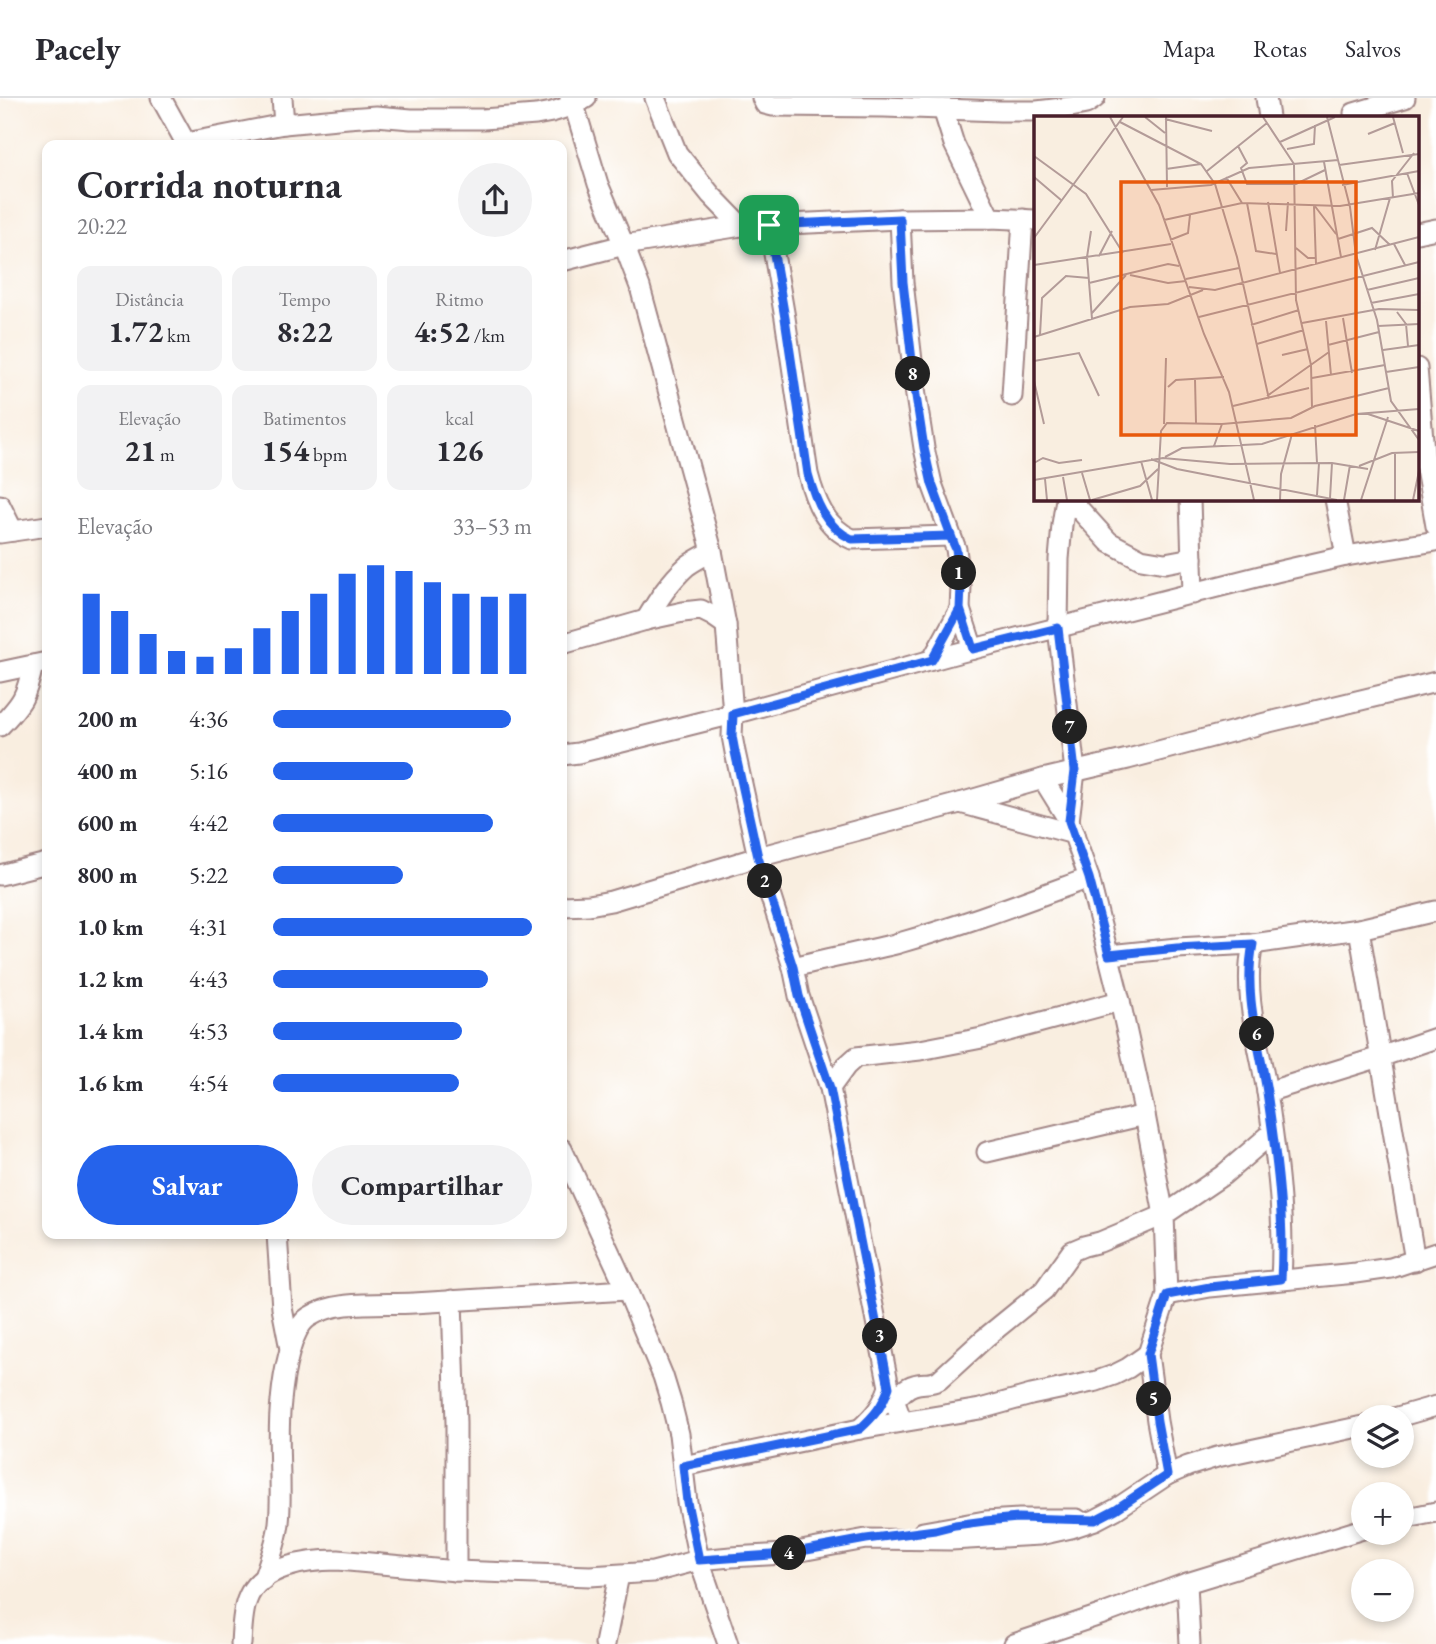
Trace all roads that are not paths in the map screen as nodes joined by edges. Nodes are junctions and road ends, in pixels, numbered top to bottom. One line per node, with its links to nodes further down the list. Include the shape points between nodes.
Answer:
1 (161, 98): 15 (street)
2 (282, 98): 14 (street)
3 (655, 98): 21 (street, via 677,153)
4 (762, 98): 10 (street, via 765,104 778,107)
5 (1095, 98): 9 (street)
6 (1266, 98): 13 (street)
7 (1405, 98): 11 (street)
8 (577, 100): 14 (street, via 544,113 483,119 376,116); 24 (street, via 593,171)
9 (1071, 108): 12 (street)
10 (943, 109): 12 (street); 17 (street, via 954,144)
11 (1353, 109)
12 (1040, 114)
13 (1269, 116)
14 (284, 124): 16 (street)
15 (185, 140)
16 (206, 140)
17 (990, 218): 18 (street); 19 (street)
18 (900, 219): 20 (street); 37 (street, via 916,396 932,484)
19 (1029, 220): 27 (street)
20 (769, 225): 21 (street); 37 (street, via 808,474 823,515 852,539)
21 (741, 226): 24 (street)
22 (1436, 229): 23 (street)
23 (1418, 233)
24 (624, 245): 25 (street); 39 (street, via 640,286)
25 (567, 260)
26 (1418, 374): 28 (street)
27 (1012, 396)
28 (1425, 416): 34 (street, via 1425,463)
29 (1068, 500): 46 (street, via 1059,559)
30 (1069, 500): 41 (street, via 1109,542 1141,559 1165,563)
31 (1190, 500): 41 (street)
32 (1335, 500): 40 (street)
33 (0, 505): 36 (street)
34 (1436, 526)
35 (42, 527): 36 (street)
36 (6, 532)
37 (950, 536): 43 (street, via 956,549)
38 (1436, 541): 40 (street)
39 (712, 551): 44 (street, via 676,576); 45 (street)
40 (1346, 556): 42 (street)
41 (1192, 558): 42 (street)
42 (1193, 594): 46 (street)
43 (960, 609): 48 (street); 49 (street)
44 (646, 620): 45 (street, via 701,610); 47 (street)
45 (726, 625): 53 (street)
46 (1058, 628): 48 (street); 56 (street)
47 (567, 643)
48 (973, 649): 49 (street)
49 (932, 660): 53 (street)
50 (40, 663): 51 (street); 54 (street, via 19,706)
51 (0, 671)
52 (1436, 682): 56 (street)
53 (733, 714): 55 (street); 60 (street, via 732,736)
54 (0, 726)
55 (567, 754)
56 (1075, 771): 57 (street); 59 (street)
57 (1043, 779): 58 (street); 59 (street)
58 (960, 803): 59 (street); 60 (street)
59 (1071, 827): 63 (street)
60 (758, 857): 64 (street, via 611,901); 70 (street)
61 (42, 864): 62 (street)
62 (0, 875)
63 (1089, 878): 69 (street); 70 (street, via 898,943)
64 (567, 906)
65 (1436, 911): 66 (street)
66 (1359, 929): 67 (street); 73 (street)
67 (1253, 944): 68 (street); 75 (street, via 1250,998)
68 (1144, 952): 69 (street); 71 (street)
69 (1109, 955): 71 (street)
70 (793, 967): 74 (street)
71 (1118, 994): 74 (street, via 982,1038 856,1057); 76 (street)
72 (1436, 1038): 73 (street)
73 (1380, 1057): 75 (street); 83 (street)
74 (830, 1088): 90 (street)
75 (1267, 1092): 77 (street)
76 (1145, 1115): 78 (street); 80 (street)
77 (1272, 1133): 80 (street, via 1223,1175); 84 (street, via 1282,1216)
78 (987, 1152)
79 (567, 1160): 85 (street)
80 (1164, 1214): 86 (street); 90 (street, via 1072,1251 1044,1290 934,1384 915,1384)
81 (277, 1239): 88 (street)
82 (1436, 1253): 83 (street)
83 (1415, 1261): 84 (street, via 1368,1272)
84 (1281, 1279): 86 (street)
85 (627, 1290): 87 (street); 96 (street, via 671,1402)
86 (1167, 1295): 89 (street)
87 (452, 1300): 88 (street, via 339,1306 308,1317); 102 (street)
88 (290, 1349): 104 (street, via 278,1430 279,1525)
89 (1148, 1354): 93 (street, via 1097,1381 981,1409); 97 (street)
90 (892, 1394): 93 (street); 94 (street)
91 (1436, 1406): 92 (street)
92 (1414, 1412)
93 (902, 1421): 94 (street)
94 (860, 1429): 96 (street)
95 (1351, 1429): 97 (street, via 1217,1457)
96 (683, 1466): 101 (street)
97 (1167, 1475): 101 (street, via 1095,1520 1040,1535 866,1539 785,1554)
98 (1436, 1512): 99 (street)
99 (1414, 1517)
100 (1351, 1533): 105 (street)
101 (699, 1560): 103 (street); 109 (street)
102 (456, 1571): 103 (street); 104 (street, via 319,1560 283,1567)
103 (619, 1575): 108 (street)
104 (262, 1580): 107 (street, via 247,1598)
105 (1187, 1583): 106 (street); 111 (street)
106 (1044, 1639): 110 (street)
107 (241, 1644)
108 (605, 1644)
109 (728, 1644)
110 (1014, 1644)
111 (1190, 1644)

